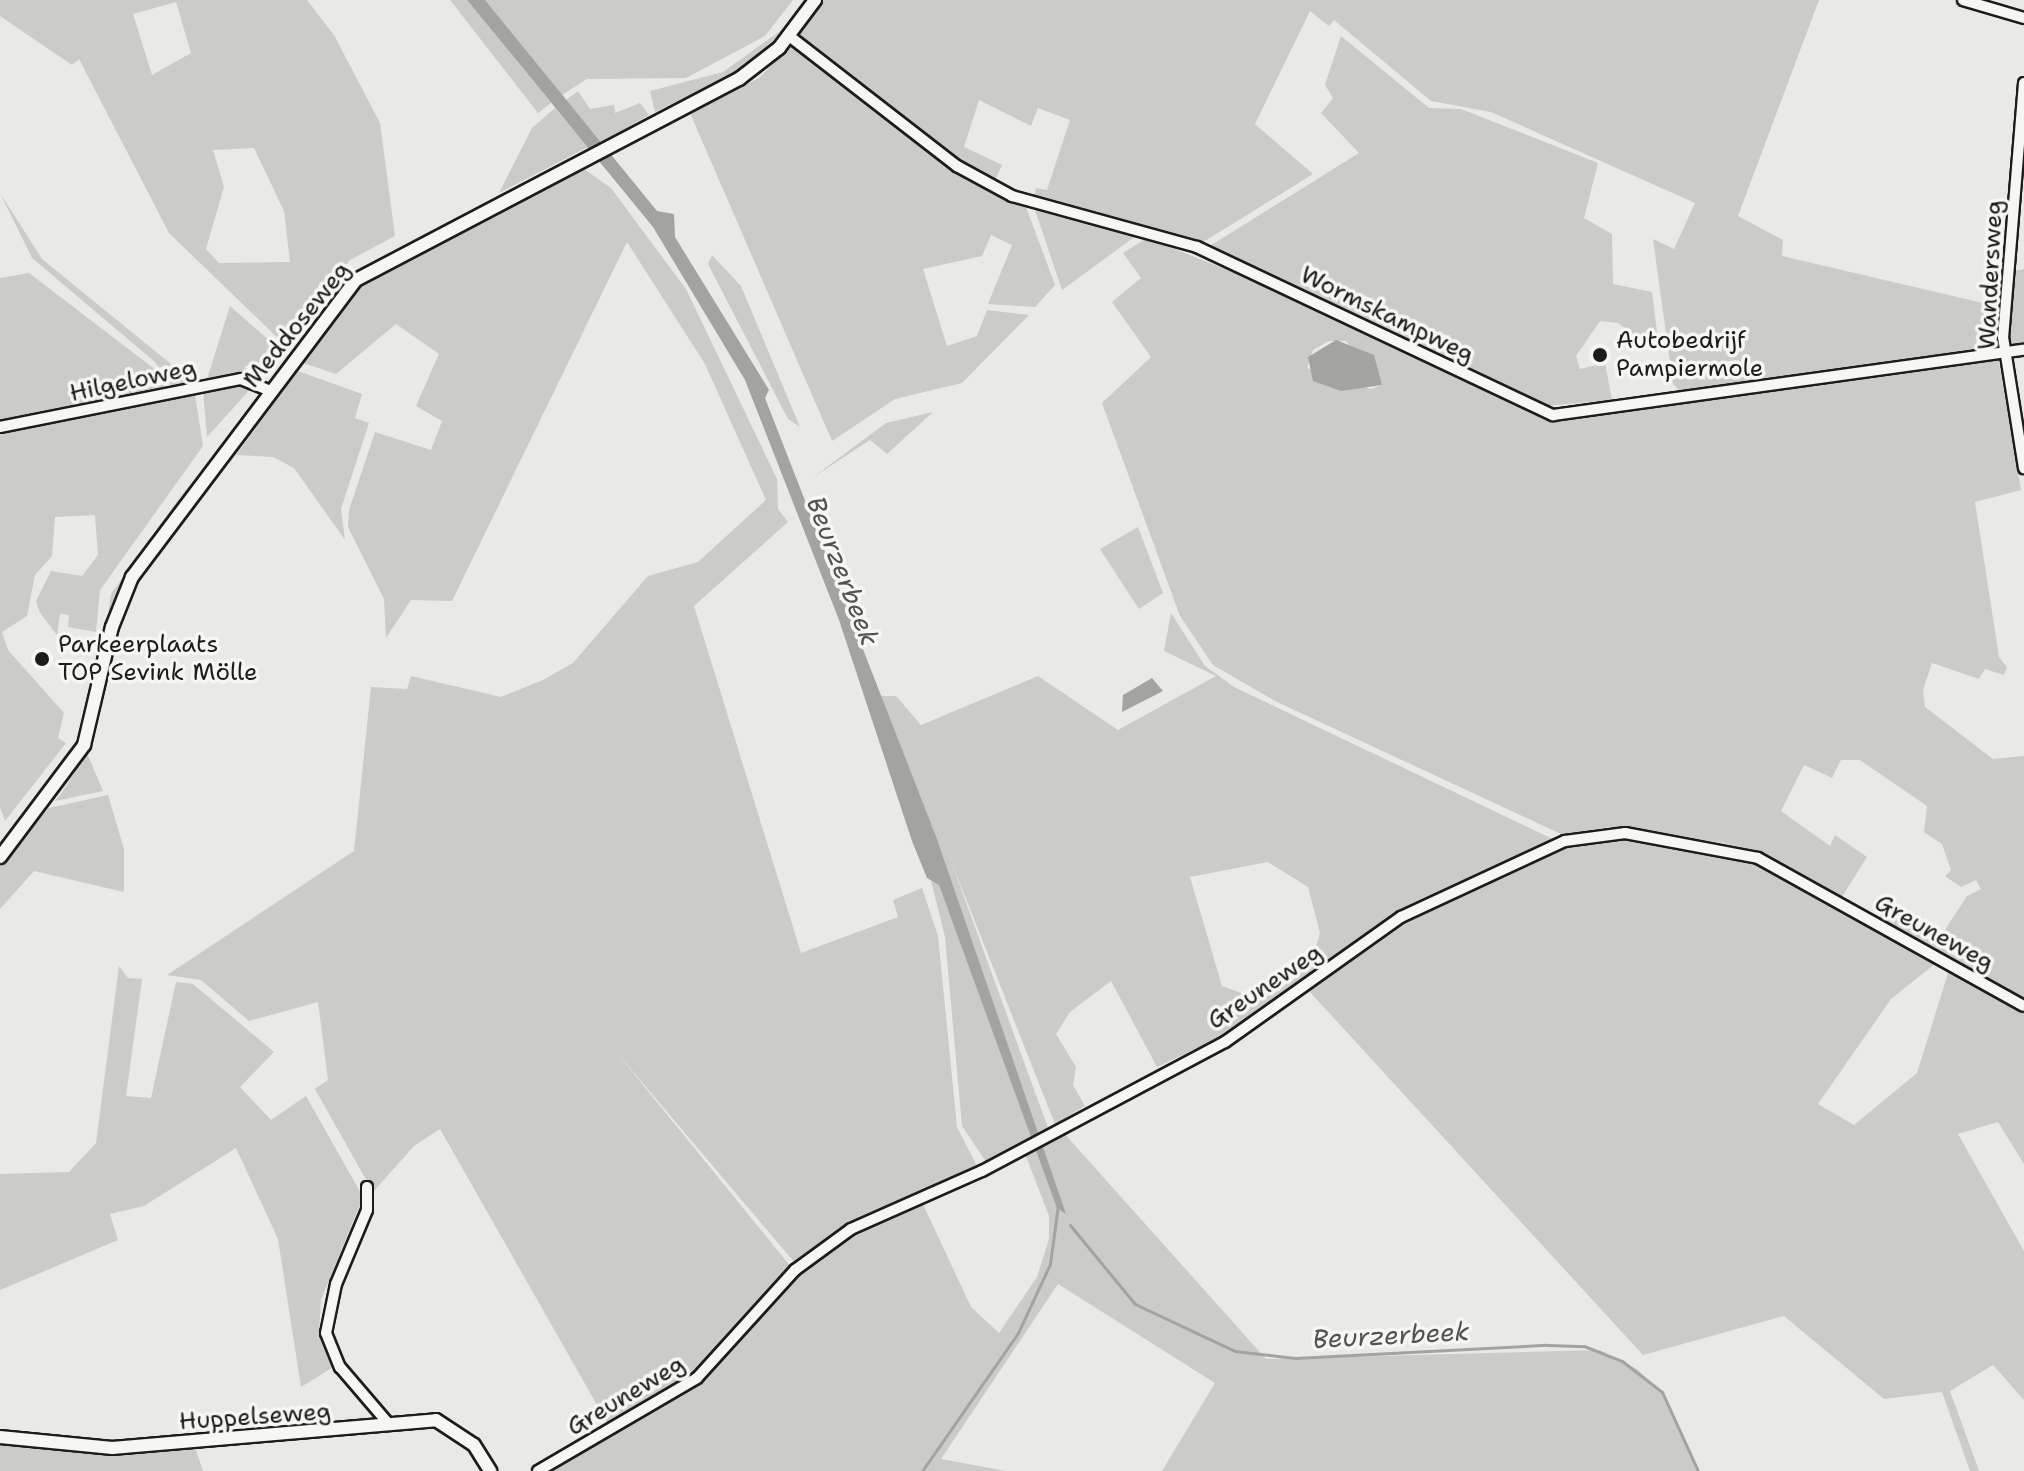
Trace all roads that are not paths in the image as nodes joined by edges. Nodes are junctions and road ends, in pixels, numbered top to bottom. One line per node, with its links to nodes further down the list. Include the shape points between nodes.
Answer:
1 (815, 0): 4 (street, Meddoseweg)
2 (1963, 0): 3 (street)
3 (2024, 18)
4 (788, 35): 7 (street, Wormskampweg, via 957,166 1012,196 1197,247 1553,415); 8 (street, Meddoseweg, via 739,79 364,275)
5 (2024, 83): 7 (street, Wandersweg)
6 (2024, 350): 7 (street, Wormskampweg)
7 (2005, 352): 10 (street, Wandersweg)
8 (270, 391): 9 (street, Hilgeloweg, via 241,379); 11 (street, Meddoseweg, via 132,577 114,618 84,745)
9 (0, 427)
10 (2024, 468)
11 (0, 857)
12 (2024, 1006): 17 (street, Greuneweg, via 1758,858 1594,834 1424,904 1242,1032 830,1243 782,1283 697,1378)
13 (367, 1187): 14 (street, via 367,1210 336,1284 326,1333 340,1367)
14 (388, 1423): 15 (street, Huppelseweg, via 345,1433 112,1448); 16 (street, Huppelseweg, via 428,1419 453,1427)
15 (0, 1437)
16 (490, 1471)
17 (538, 1471)

